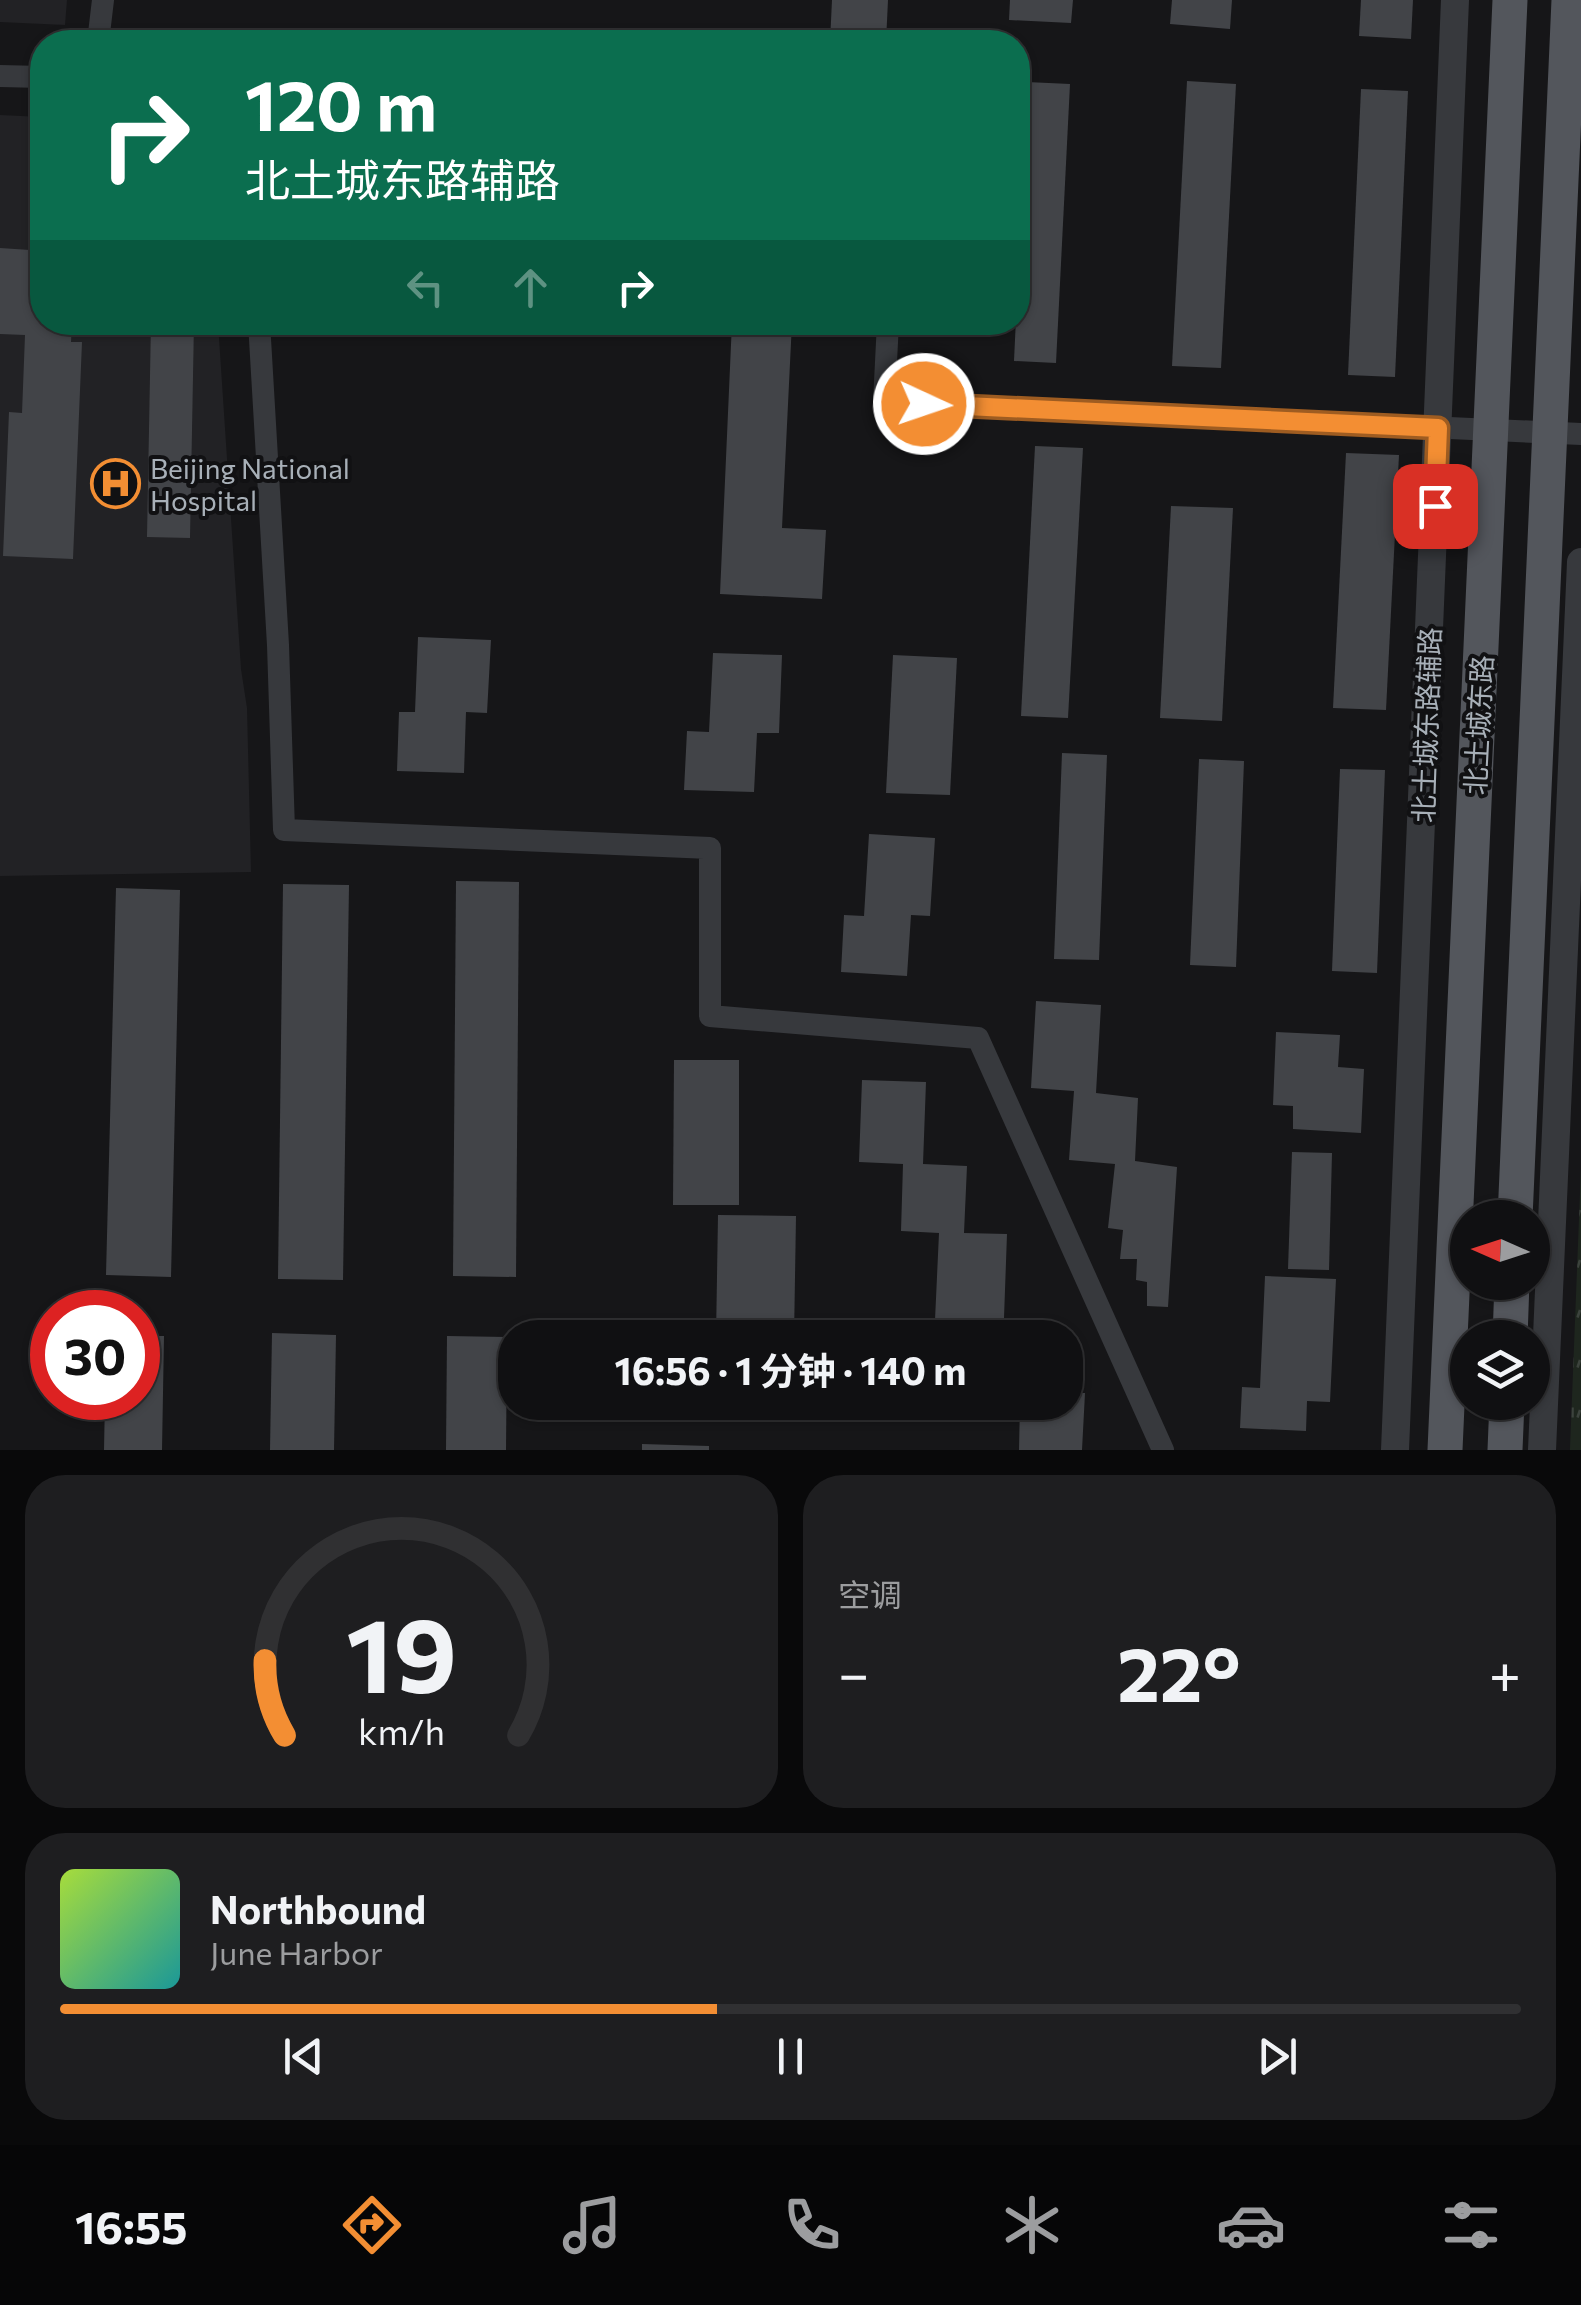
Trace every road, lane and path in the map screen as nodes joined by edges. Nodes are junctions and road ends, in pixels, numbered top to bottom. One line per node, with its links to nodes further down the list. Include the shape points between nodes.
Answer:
1 (103, 0): 5 (street)
2 (1455, 0): 10 (street, 北土城东路辅路)
3 (1510, 0): 11 (main road, 北土城东路)
4 (1569, 0): 12 (main road)
5 (99, 30)
6 (0, 76): 7 (street)
7 (30, 77)
8 (259, 335): 16 (street, via 284,830 710,848 710,1016 978,1038)
9 (887, 335): 10 (street, via 884,402)
10 (1438, 428): 11 (street); 17 (street, 北土城东路辅路)
11 (1492, 430): 12 (street); 18 (main road, 北土城东路)
12 (1566, 433): 14 (main road)
13 (1581, 562): 20 (street)
14 (1516, 1200)
15 (1506, 1420): 19 (main road)
16 (1163, 1450)
17 (1396, 1450)
18 (1445, 1450)
19 (1505, 1450)
20 (1542, 1450)

